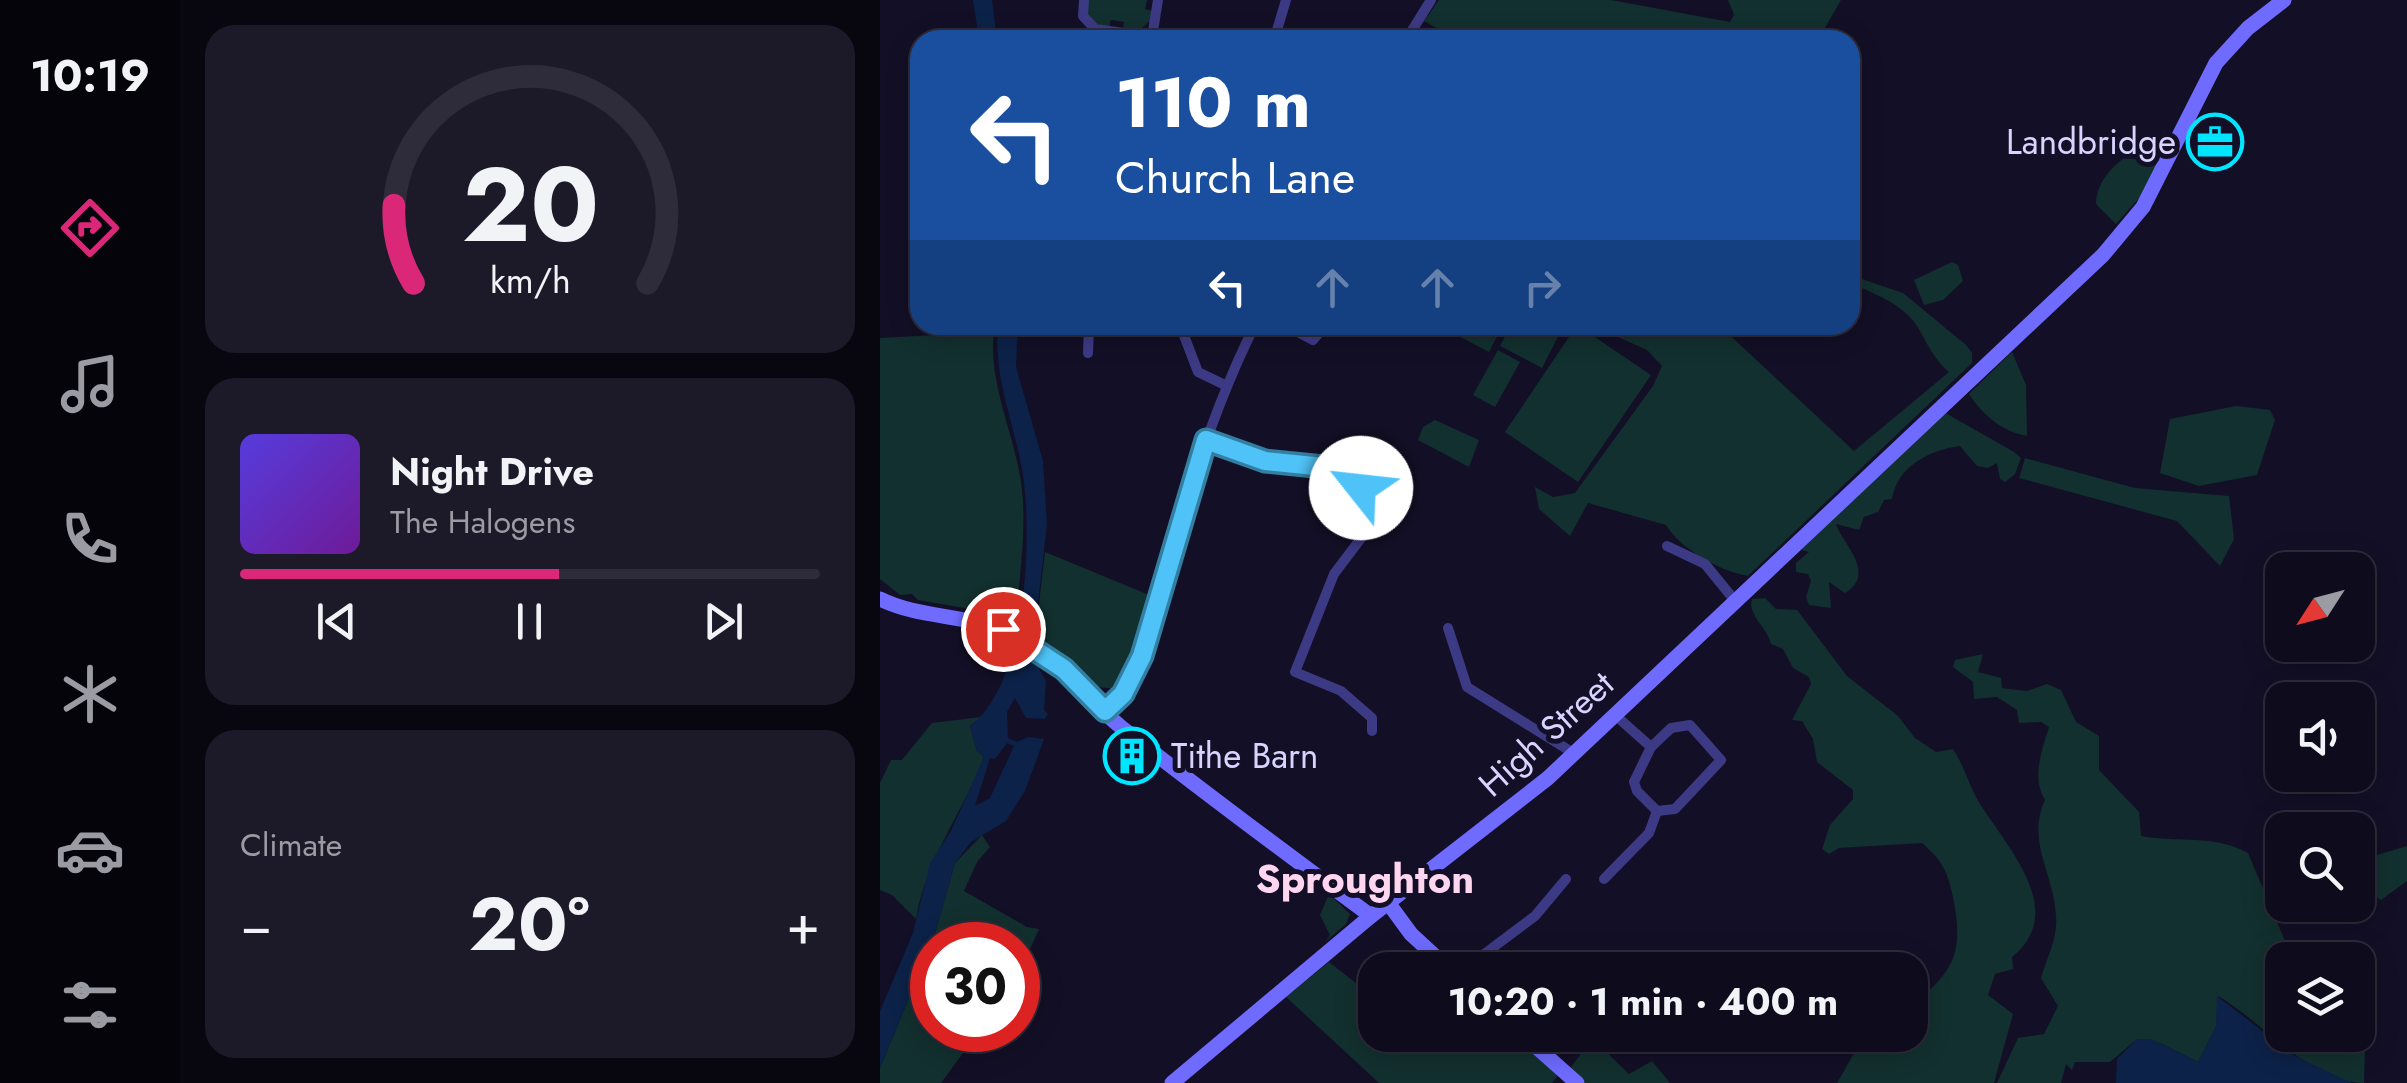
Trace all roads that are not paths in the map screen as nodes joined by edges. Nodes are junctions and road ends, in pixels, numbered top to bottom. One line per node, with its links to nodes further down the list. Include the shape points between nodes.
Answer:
1 (1084, 0): 6 (street, via 1092,27)
2 (1158, 0): 7 (street)
3 (1286, 0): 8 (street)
4 (1432, 0): 9 (street)
5 (2284, 0): 18 (main road, High Street, via 2248,28 2210,72 2143,208 2102,255)
6 (1110, 30)
7 (1153, 30)
8 (1277, 30)
9 (1412, 30)
10 (1089, 335): 13 (street)
11 (1184, 335): 14 (street, via 1198,372)
12 (1250, 335): 14 (street)
13 (1088, 353)
14 (1227, 386): 15 (street)
15 (1206, 440): 20 (street, via 1142,656 1123,694); 22 (street, via 1265,461 1334,468 1352,478 1367,500 1365,533 1334,574 1295,672 1348,695 1372,718)
16 (1667, 546): 18 (street, via 1705,564)
17 (880, 599): 20 (main road, via 1011,633 1042,652)
18 (1736, 602): 21 (main road, High Street)
19 (1448, 628): 24 (street, via 1467,687)
20 (1105, 711): 29 (main road)
21 (1616, 715): 23 (street); 24 (main road, High Street)
22 (1372, 731)
23 (1651, 747): 25 (street, via 1634,782); 25 (street, via 1671,728 1690,725 1721,760 1674,809)
24 (1575, 754): 28 (main road, High Street)
25 (1658, 811): 27 (street, via 1649,832)
26 (1566, 878): 31 (street, via 1528,922)
27 (1604, 879)
28 (1388, 904): 29 (main road, High Street); 30 (main road)
29 (1371, 916): 33 (main road, High Street)
30 (1430, 952)
31 (1487, 952)
32 (1542, 1052): 34 (main road)
33 (1172, 1083)
34 (1577, 1083)

